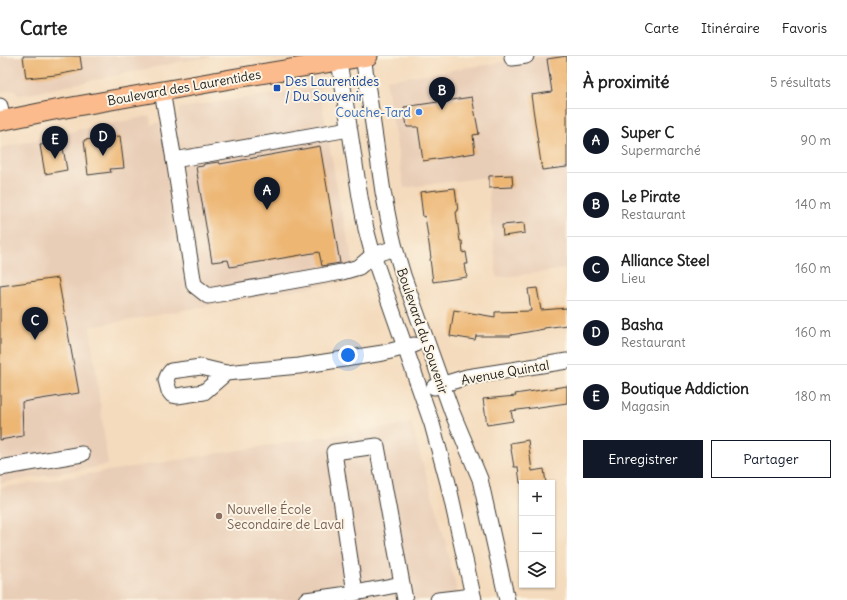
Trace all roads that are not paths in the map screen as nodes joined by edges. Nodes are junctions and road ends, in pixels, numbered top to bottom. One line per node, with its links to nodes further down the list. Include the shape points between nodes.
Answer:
1 (364, 56): 2 (main road, Boulevard des Laurentides); 7 (street, Boulevard du Souvenir, via 383,192)
2 (339, 61): 3 (main road, Boulevard des Laurentides); 5 (street, Boulevard du Souvenir)
3 (162, 91): 4 (main road, Boulevard des Laurentides, via 49,111); 6 (street)
4 (1, 115)
5 (349, 128): 6 (street); 8 (street, Boulevard du Souvenir, via 362,208)
6 (174, 160): 8 (street, via 194,285 208,296 342,272 359,267)
7 (395, 248): 8 (street); 9 (street, Boulevard du Souvenir)
8 (373, 255): 10 (street, Boulevard du Souvenir)
9 (426, 341): 10 (street); 13 (street, Boulevard du Souvenir)
10 (406, 348): 12 (street, via 299,366); 14 (street, Boulevard du Souvenir)
11 (567, 361): 13 (street, Avenue Quintal, via 467,377)
12 (226, 373)
13 (442, 384): 14 (street, Avenue Quintal); 23 (street, Boulevard du Souvenir, via 480,479)
14 (421, 392): 19 (street, Boulevard du Souvenir, via 448,483)
15 (82, 454): 16 (street)
16 (0, 468)
17 (402, 584): 18 (street); 18 (street, via 377,446 334,452); 21 (street)
18 (354, 593): 20 (street)
19 (474, 598): 22 (street)
20 (306, 600)
21 (405, 600)
22 (438, 600)
23 (507, 600)

